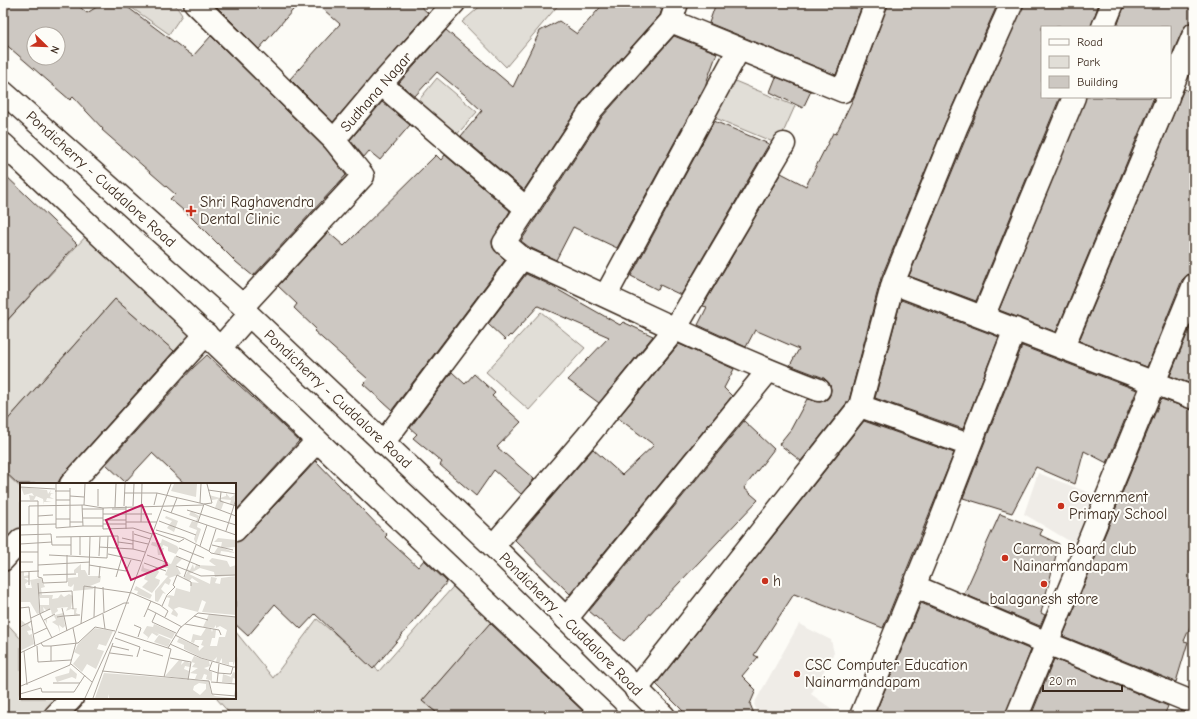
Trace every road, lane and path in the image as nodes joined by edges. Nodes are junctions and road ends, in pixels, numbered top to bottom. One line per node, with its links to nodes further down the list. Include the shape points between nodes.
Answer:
1 (195, 3): 15 (main road)
2 (876, 3): 9 (main road, via 843,92)
3 (1012, 3): 20 (main road, via 956,128)
4 (1113, 3): 7 (main road)
5 (450, 5): 10 (main road, Sudhana Nagar)
6 (674, 12): 9 (main road); 18 (main road, via 592,109)
7 (1103, 26)
8 (1194, 34): 11 (main road)
9 (739, 49): 22 (main road)
10 (381, 84): 15 (main road, Sudhana Nagar); 18 (main road)
11 (1171, 89)
12 (3, 92): 23 (main road, Pondicherry - Cuddalore Road)
13 (1074, 98): 24 (main road)
14 (1168, 98): 28 (main road)
15 (334, 140): 23 (main road, Sudhana Nagar, via 363,176)
16 (3, 144): 27 (main road)
17 (784, 144): 25 (main road)
18 (527, 209): 19 (main road, via 504,243)
19 (522, 258): 22 (main road); 35 (main road)
20 (893, 283): 24 (main road); 33 (main road)
21 (1194, 285): 30 (main road)
22 (606, 295): 25 (main road)
23 (246, 311): 27 (main road); 35 (main road, Pondicherry - Cuddalore Road)
24 (983, 317): 26 (main road)
25 (675, 329): 29 (main road); 40 (main road)
26 (1015, 329): 28 (main road); 36 (main road)
27 (213, 341): 34 (main road); 37 (main road)
28 (1063, 347): 30 (main road)
29 (768, 371): 31 (main road); 43 (main road)
30 (1153, 382): 32 (main road); 44 (main road)
31 (819, 390)
32 (1194, 398)
33 (860, 406): 36 (main road); 45 (main road)
34 (317, 441): 38 (main road); 49 (main road)
35 (383, 443): 40 (main road, Pondicherry - Cuddalore Road)
36 (969, 445): 42 (main road)
37 (72, 483)
38 (236, 529)
39 (20, 541): 41 (main road)
40 (493, 546): 43 (main road, Pondicherry - Cuddalore Road)
41 (3, 560)
42 (914, 586): 44 (main road); 51 (main road)
43 (566, 619): 45 (main road, Pondicherry - Cuddalore Road)
44 (1047, 643): 47 (main road); 52 (main road)
45 (636, 690): 50 (main road, Pondicherry - Cuddalore Road)
46 (71, 699): 48 (main road)
47 (1194, 703): 53 (main road)
48 (55, 716)
49 (606, 716)
50 (664, 716)
51 (861, 716)
52 (1017, 716)
53 (1189, 716)

